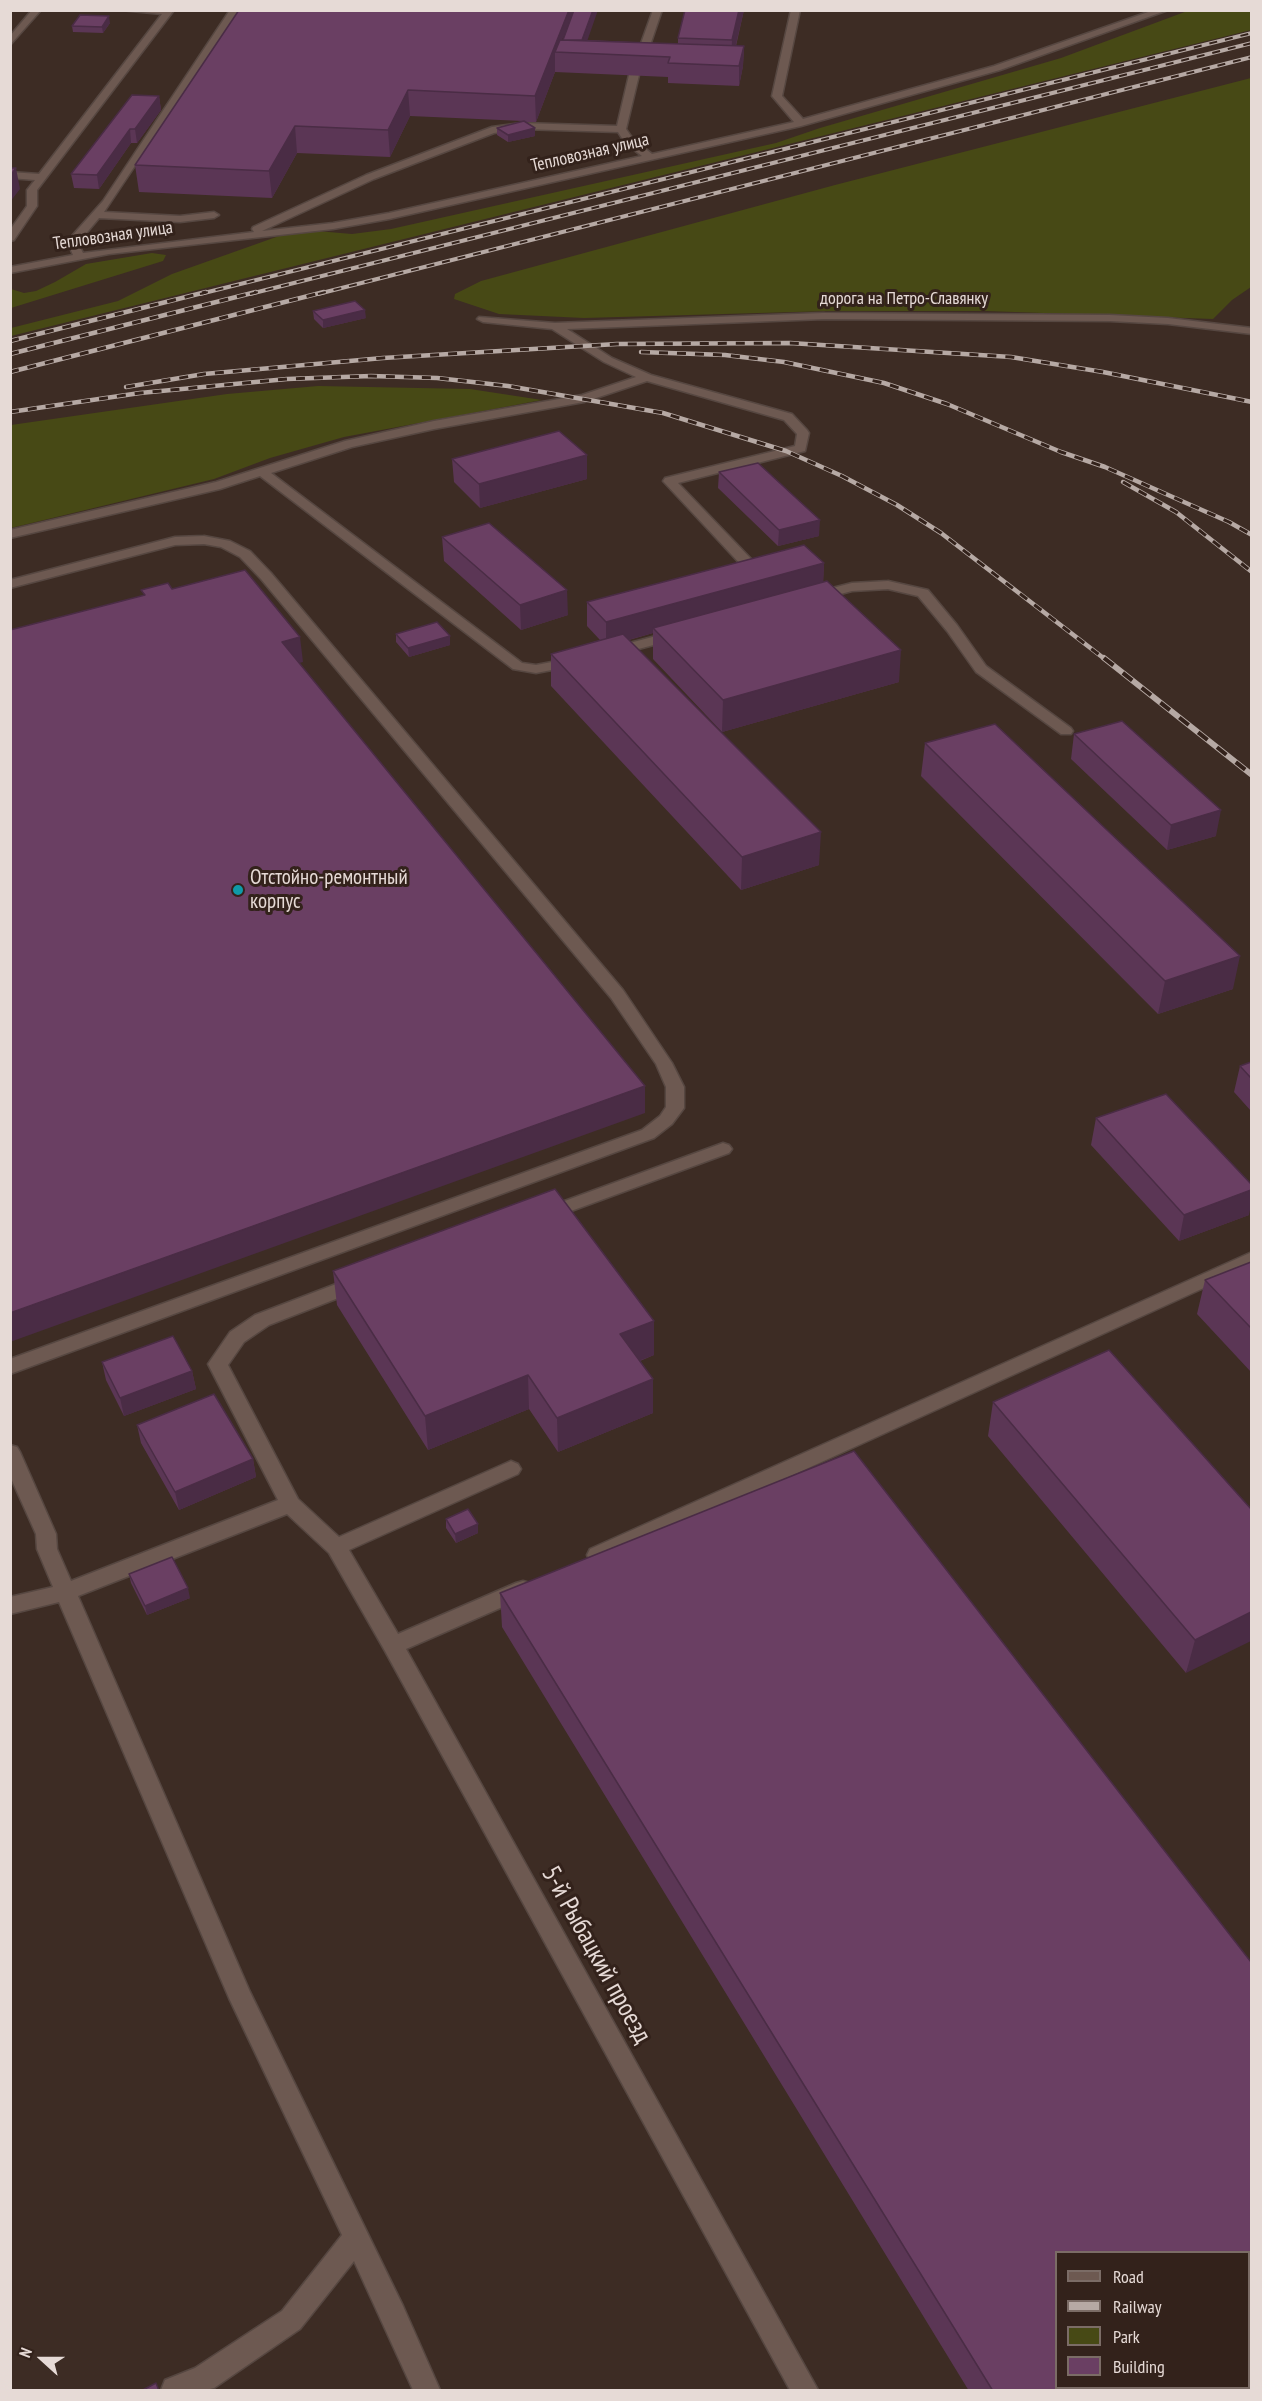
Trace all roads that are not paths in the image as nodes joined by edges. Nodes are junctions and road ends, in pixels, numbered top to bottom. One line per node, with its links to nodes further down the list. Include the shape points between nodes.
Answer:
1 (37, 10): 8 (street)
2 (125, 10): 7 (street)
3 (235, 10): 16 (street)
4 (658, 10): 9 (street)
5 (796, 10): 11 (street, via 777,96)
6 (1164, 10): 11 (street, Тепловозная улица, via 997,68)
7 (170, 11): 15 (street)
8 (10, 42)
9 (639, 63)
10 (634, 75): 12 (street)
11 (801, 123): 13 (street, Тепловозная улица)
12 (621, 129): 13 (street, via 629,141); 18 (street, via 522,126 492,130 370,177)
13 (649, 156): 18 (street, Тепловозная улица, via 389,216)
14 (10, 175): 15 (street)
15 (41, 177): 19 (street, via 32,190 32,206)
16 (98, 214): 17 (street, via 180,219); 20 (street, via 73,243)
17 (214, 215)
18 (239, 237): 20 (street, Тепловозная улица)
19 (10, 238)
20 (79, 255): 21 (street, Тепловозная улица)
21 (10, 270)
22 (483, 319): 23 (street, дорога на Петро-Славянку)
23 (555, 326): 24 (street, дорога на Петро-Славянку, via 824,316 1086,318 1168,321); 25 (street, via 608,360)
24 (1251, 331)
25 (647, 377): 26 (street, via 584,398 349,444); 28 (street, via 788,417 803,433 801,448 669,481)
26 (261, 471): 27 (street, via 220,485); 31 (street, via 518,666 536,669)
27 (10, 534)
28 (749, 565)
29 (10, 584): 37 (street, via 176,541 204,540 225,544 245,554 261,578 617,994 664,1063 675,1087 675,1108 648,1134)
30 (806, 600): 32 (street, via 852,587 888,585 923,593 981,669)
31 (691, 631)
32 (1066, 731)
33 (723, 1149): 34 (street)
34 (533, 1218)
35 (1251, 1258): 42 (street)
36 (377, 1275): 40 (street, via 262,1320 237,1336 218,1364)
37 (10, 1367)
38 (10, 1452): 44 (street)
39 (511, 1469): 41 (street)
40 (290, 1504): 41 (street, 5-й Рыбацкий проезд); 44 (street)
41 (336, 1547): 46 (street, 5-й Рыбацкий проезд)
42 (577, 1564)
43 (544, 1579): 46 (street)
44 (66, 1592): 45 (street); 47 (street, via 241,1998)
45 (10, 1605)
46 (393, 1645): 50 (street, 5-й Рыбацкий проезд)
47 (357, 2237): 48 (street, via 291,2320 204,2378); 49 (street)
48 (175, 2391)
49 (426, 2391)
50 (805, 2391)

